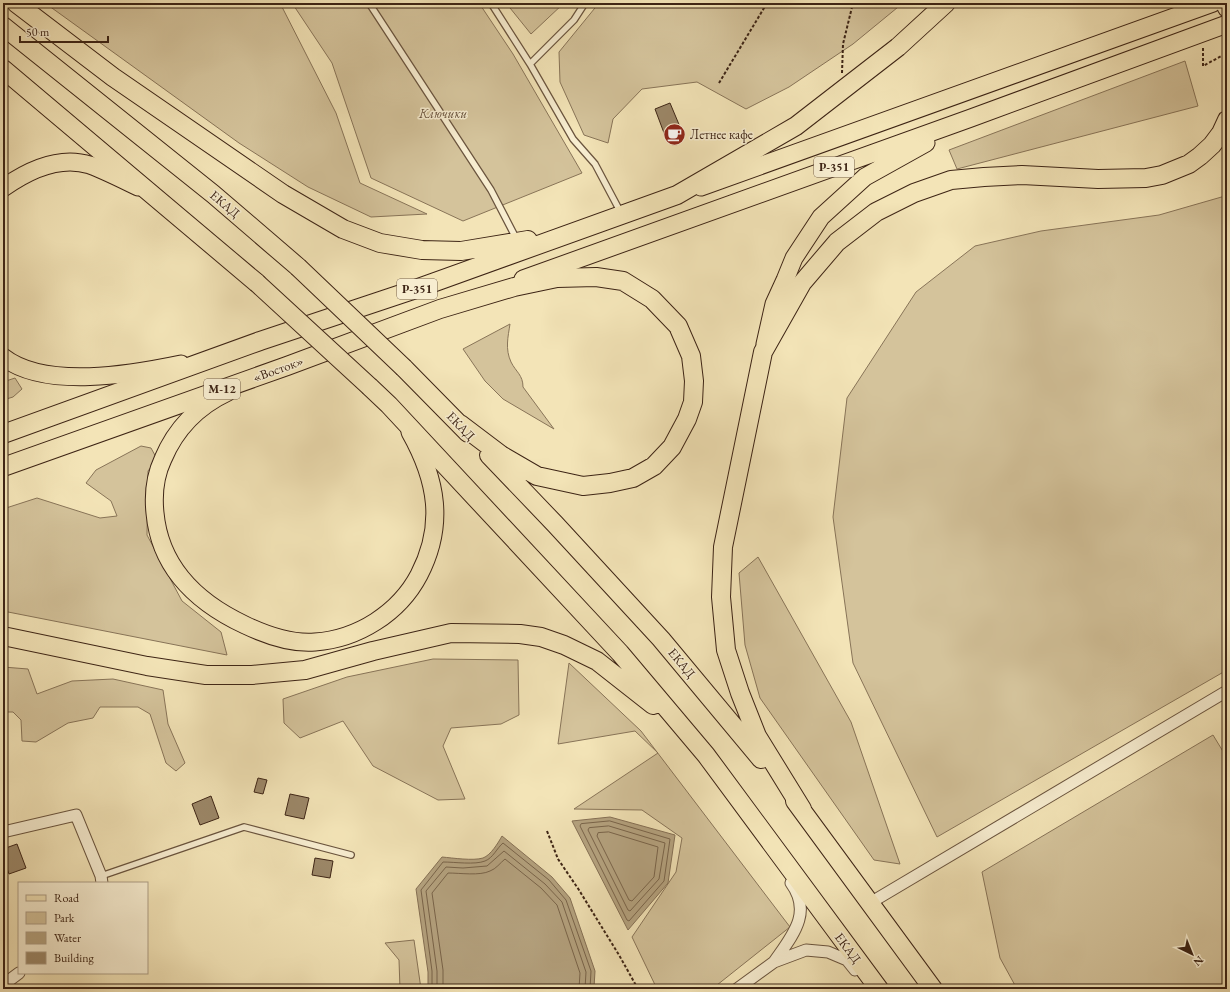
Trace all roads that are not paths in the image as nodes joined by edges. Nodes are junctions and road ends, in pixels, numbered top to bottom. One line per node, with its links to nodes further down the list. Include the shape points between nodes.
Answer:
1 (16, 3): 19 (highway, via 119,81 283,194 343,229 380,242 422,250 460,251)
2 (369, 3): 19 (lane, via 491,190 514,232)
3 (491, 3): 11 (lane)
4 (585, 3): 11 (lane, via 574,20)
5 (946, 3): 16 (highway, via 898,47 796,126)
6 (1213, 3): 16 (main road, Р-351)
7 (1225, 3): 8 (highway)
8 (1227, 8)
9 (1227, 24): 13 (main road, Р-351)
10 (3, 26): 26 (highway, ЕКАД, bridge, via 214,194 298,267)
11 (530, 64): 18 (lane, via 573,139 595,164)
12 (3, 69): 17 (highway)
13 (971, 118): 20 (main road, Р-351); 22 (main road, via 865,177 821,217 794,258 774,304)
14 (1227, 120): 22 (highway, via 1212,145 1200,156 1189,164 1162,175 1112,179 1022,175 951,180 901,199 876,212 835,244 802,283)
15 (3, 188): 17 (main road, via 40,168 54,164 78,163 116,176)
16 (677, 196): 18 (highway, Р-351)
17 (158, 199): 25 (highway, ЕКАД, bridge, via 257,283)
18 (622, 215): 19 (highway, Р-351, via 573,233)
19 (519, 247): 21 (highway, Р-351, via 410,291)
20 (440, 309): 24 (highway, «Восток» / М-12); 26 (highway, «Восток», via 514,287 557,278 596,277 623,281 652,299 678,326 691,356 693,402 687,419 672,446 654,466 633,478 610,484 583,486 537,476 502,455)
21 (260, 341): 23 (main road, via 196,361 102,376 75,377 37,372); 27 (highway, Р-351)
22 (763, 352): 32 (highway, via 723,548 721,598 726,650 740,693 758,736)
23 (3, 357)
24 (287, 366): 25 (main road, via 209,403 181,427 167,449 158,470 154,489 159,538 178,574 207,603 258,631 295,641 315,642 352,634 387,614 401,602 415,581 423,567 434,534 434,492 429,472 417,445 405,424); 28 (highway, «Восток» / М-12)
25 (389, 405): 31 (highway, ЕКАД, via 620,653)
26 (460, 424): 32 (highway, ЕКАД, via 661,639)
27 (3, 434)
28 (3, 467)
29 (3, 636): 31 (highway, via 132,663 206,675 252,675 305,670 451,633 534,636 564,645 597,661 649,701)
30 (1226, 692): 37 (street)
31 (706, 755): 33 (highway, ЕКАД)
32 (802, 809): 37 (highway, ЕКАД)
33 (746, 811): 38 (street, via 769,852 798,892 802,906 799,920); 43 (highway, ЕКАД)
34 (3, 832): 36 (street, via 76,815)
35 (351, 855): 36 (lane, via 244,827)
36 (101, 879)
37 (870, 903): 44 (highway)
38 (774, 962): 41 (street); 42 (street, via 806,950 828,952 847,960)
39 (18, 974): 40 (street)
40 (3, 984)
41 (737, 989)
42 (870, 989)
43 (880, 989)
44 (932, 989)

